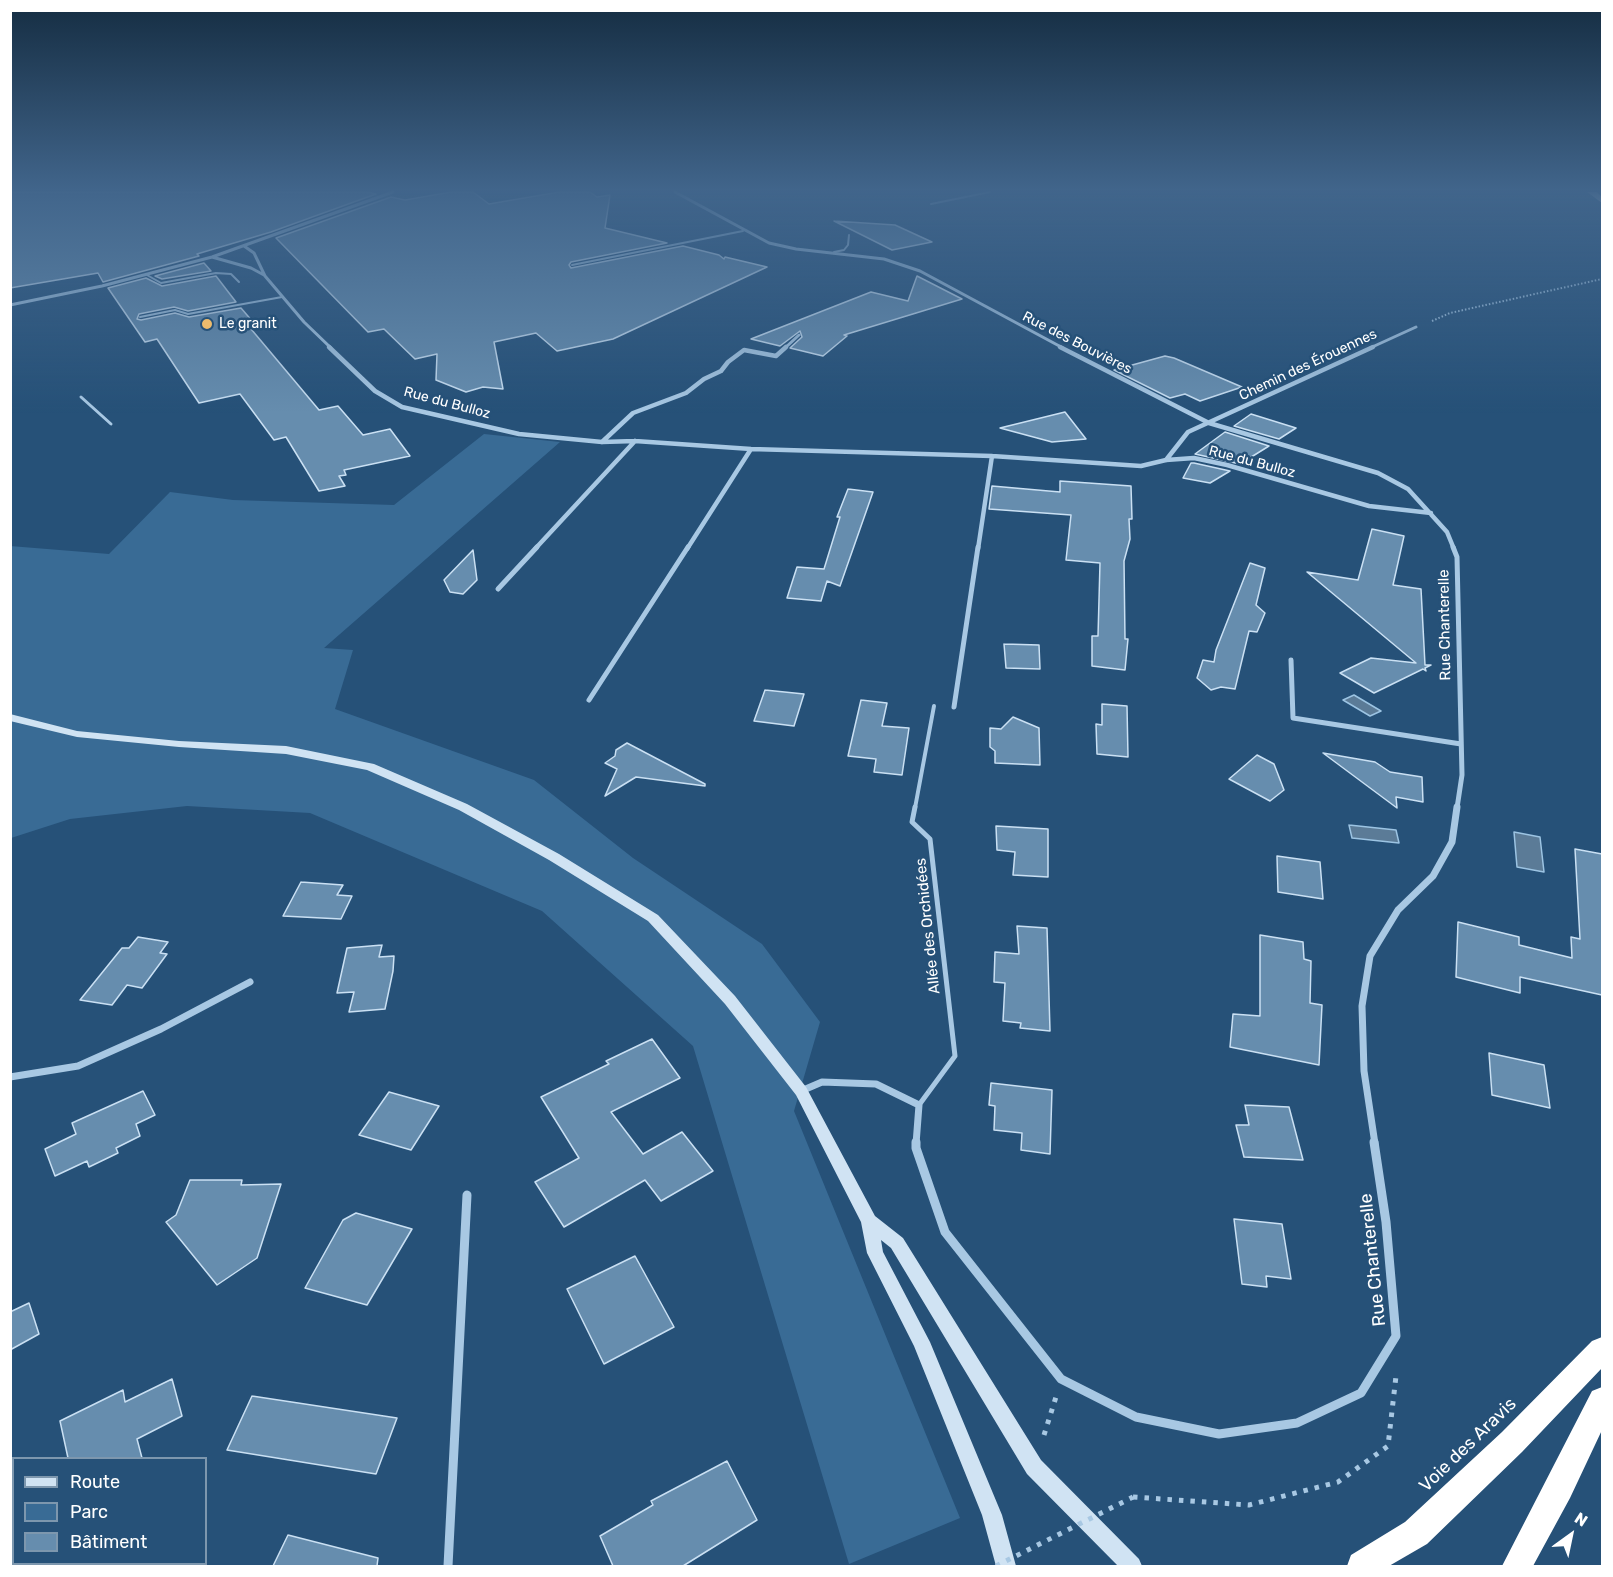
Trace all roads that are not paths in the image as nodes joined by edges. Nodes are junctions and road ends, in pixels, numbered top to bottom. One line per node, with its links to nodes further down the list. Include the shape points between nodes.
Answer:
1 (179, 266): 5 (street)
2 (244, 266): 6 (street, Rue du Bulloz)
3 (260, 266): 6 (street, Rue du Bulloz)
4 (904, 266): 14 (street, Rue des Bouvières)
5 (147, 274): 7 (lane, via 161,283 216,273 231,274); 9 (street)
6 (265, 276): 8 (street, Rue du Bulloz)
7 (239, 282)
8 (282, 297): 10 (lane, via 188,314 175,310); 17 (street, Rue du Bulloz, via 375,391 402,407 519,434)
9 (10, 305)
10 (140, 317)
11 (1416, 327): 14 (street, Chemin des Érouennes)
12 (799, 335): 17 (street, via 776,356 744,350 721,371 686,393 633,413)
13 (81, 397): 15 (lane)
14 (1209, 423): 20 (street, Chemin des Érouennes, via 1188,432); 21 (street, Rue des Bouvières, via 1378,473 1408,489)
15 (111, 424)
16 (635, 441): 17 (street, Rue du Bulloz); 18 (street, Rue du Bulloz); 22 (street)
17 (602, 442)
18 (751, 449): 19 (street, Rue du Bulloz); 24 (street)
19 (992, 456): 20 (street, Rue du Bulloz, via 1142,466); 26 (street)
20 (1166, 460): 21 (street, Rue du Bulloz, via 1194,458 1369,506)
21 (1431, 513): 28 (street, Rue Chanterelle, via 1447,532 1457,557)
22 (498, 588)
23 (1291, 660): 28 (street, via 1293,718)
24 (589, 700)
25 (933, 706): 32 (lane, Allée des Orchidées, via 912,822 930,839 955,1056)
26 (954, 707)
27 (10, 717): 31 (main road, via 77,734 297,752 370,767 463,807 554,856 654,918 730,1000)
28 (1461, 744): 32 (street, Rue Chanterelle, via 1462,775 1452,842 1433,876 1398,910 1371,956 1362,1006 1365,1071 1386,1222 1396,1336 1361,1393 1297,1424 1219,1434 1136,1417 1061,1379 945,1232 916,1148)
29 (250, 982): 30 (street, via 161,1029 78,1066)
30 (10, 1077)
31 (801, 1091): 32 (street, via 822,1083 876,1084); 34 (main road)
32 (919, 1105)
33 (467, 1195): 37 (street)
34 (869, 1221): 38 (main road, via 875,1253 921,1342 992,1515); 39 (main road, via 897,1243 1034,1467)
35 (1602, 1350): 40 (highway, Voie des Aravis, via 1416,1533)
36 (1602, 1401): 41 (highway)
37 (448, 1566)
38 (1006, 1566)
39 (1132, 1566)
40 (1362, 1566)
41 (1517, 1566)

